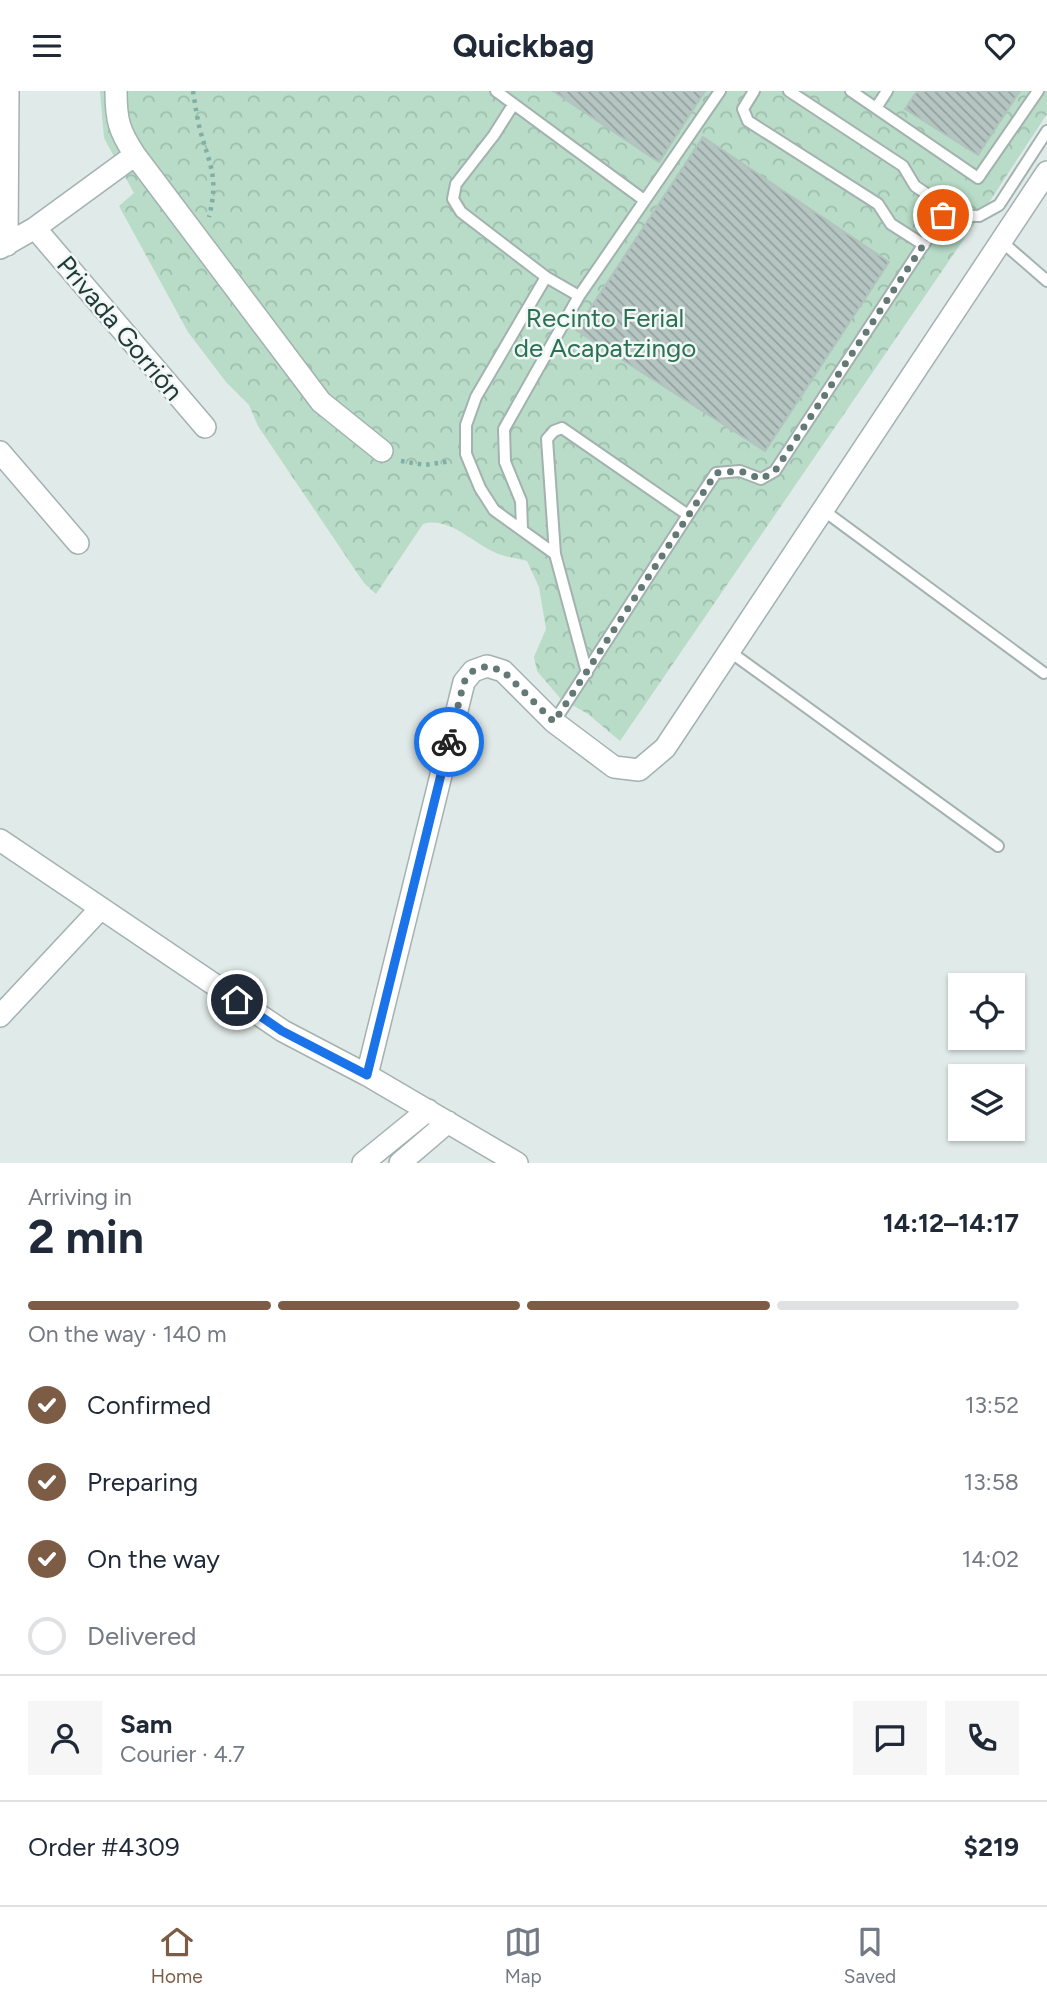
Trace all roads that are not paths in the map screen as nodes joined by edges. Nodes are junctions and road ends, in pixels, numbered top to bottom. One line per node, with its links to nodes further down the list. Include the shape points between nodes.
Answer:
1 (8, 91): 15 (street)
2 (117, 91): 13 (street, via 116,117)
3 (496, 91): 10 (lane)
4 (720, 91): 16 (lane)
5 (754, 91): 20 (lane, via 743,109 748,121 877,204 891,223)
6 (789, 91): 17 (lane, via 903,166 915,186 937,201)
7 (851, 91): 11 (lane)
8 (887, 91): 11 (lane)
9 (1038, 91): 11 (lane, via 978,178)
10 (513, 105): 16 (lane); 22 (lane, via 456,184 453,199 461,212)
11 (876, 108)
12 (1047, 131): 17 (lane, via 999,205 979,216)
13 (135, 155): 18 (street); 26 (street, via 321,402)
14 (1047, 172): 19 (street)
15 (4, 192): 21 (street)
16 (644, 200): 24 (lane)
17 (943, 215): 20 (lane)
18 (36, 228): 21 (street); 25 (street, Privada Gorrión)
19 (1001, 241): 23 (lane); 28 (street)
20 (924, 245): 29 (lane, via 775,471 761,479 740,471 716,473)
21 (4, 246)
22 (546, 277): 24 (lane); 30 (lane, via 476,397 466,425 468,458 481,488 494,510)
23 (1047, 281)
24 (579, 296): 30 (lane, via 504,429 505,462 521,501)
25 (205, 428)
26 (382, 451)
27 (0, 452): 31 (street)
28 (823, 510): 33 (street); 35 (lane)
29 (688, 515): 32 (lane, via 562,428 547,439); 34 (lane)
30 (523, 529): 32 (lane)
31 (78, 543)
32 (555, 554): 34 (lane)
33 (729, 651): 36 (street, via 665,748 639,770 614,767); 38 (lane)
34 (586, 673): 36 (lane)
35 (1044, 673)
36 (554, 722): 41 (street, via 503,671 487,666 473,671 464,682)
37 (0, 841): 39 (street)
38 (998, 846)
39 (101, 908): 40 (street); 41 (street, via 282,1031)
40 (0, 1016)
41 (367, 1075): 42 (street)
42 (428, 1110): 43 (street); 44 (street)
43 (448, 1122): 45 (street); 46 (street)
44 (363, 1163)
45 (400, 1163)
46 (517, 1163)

